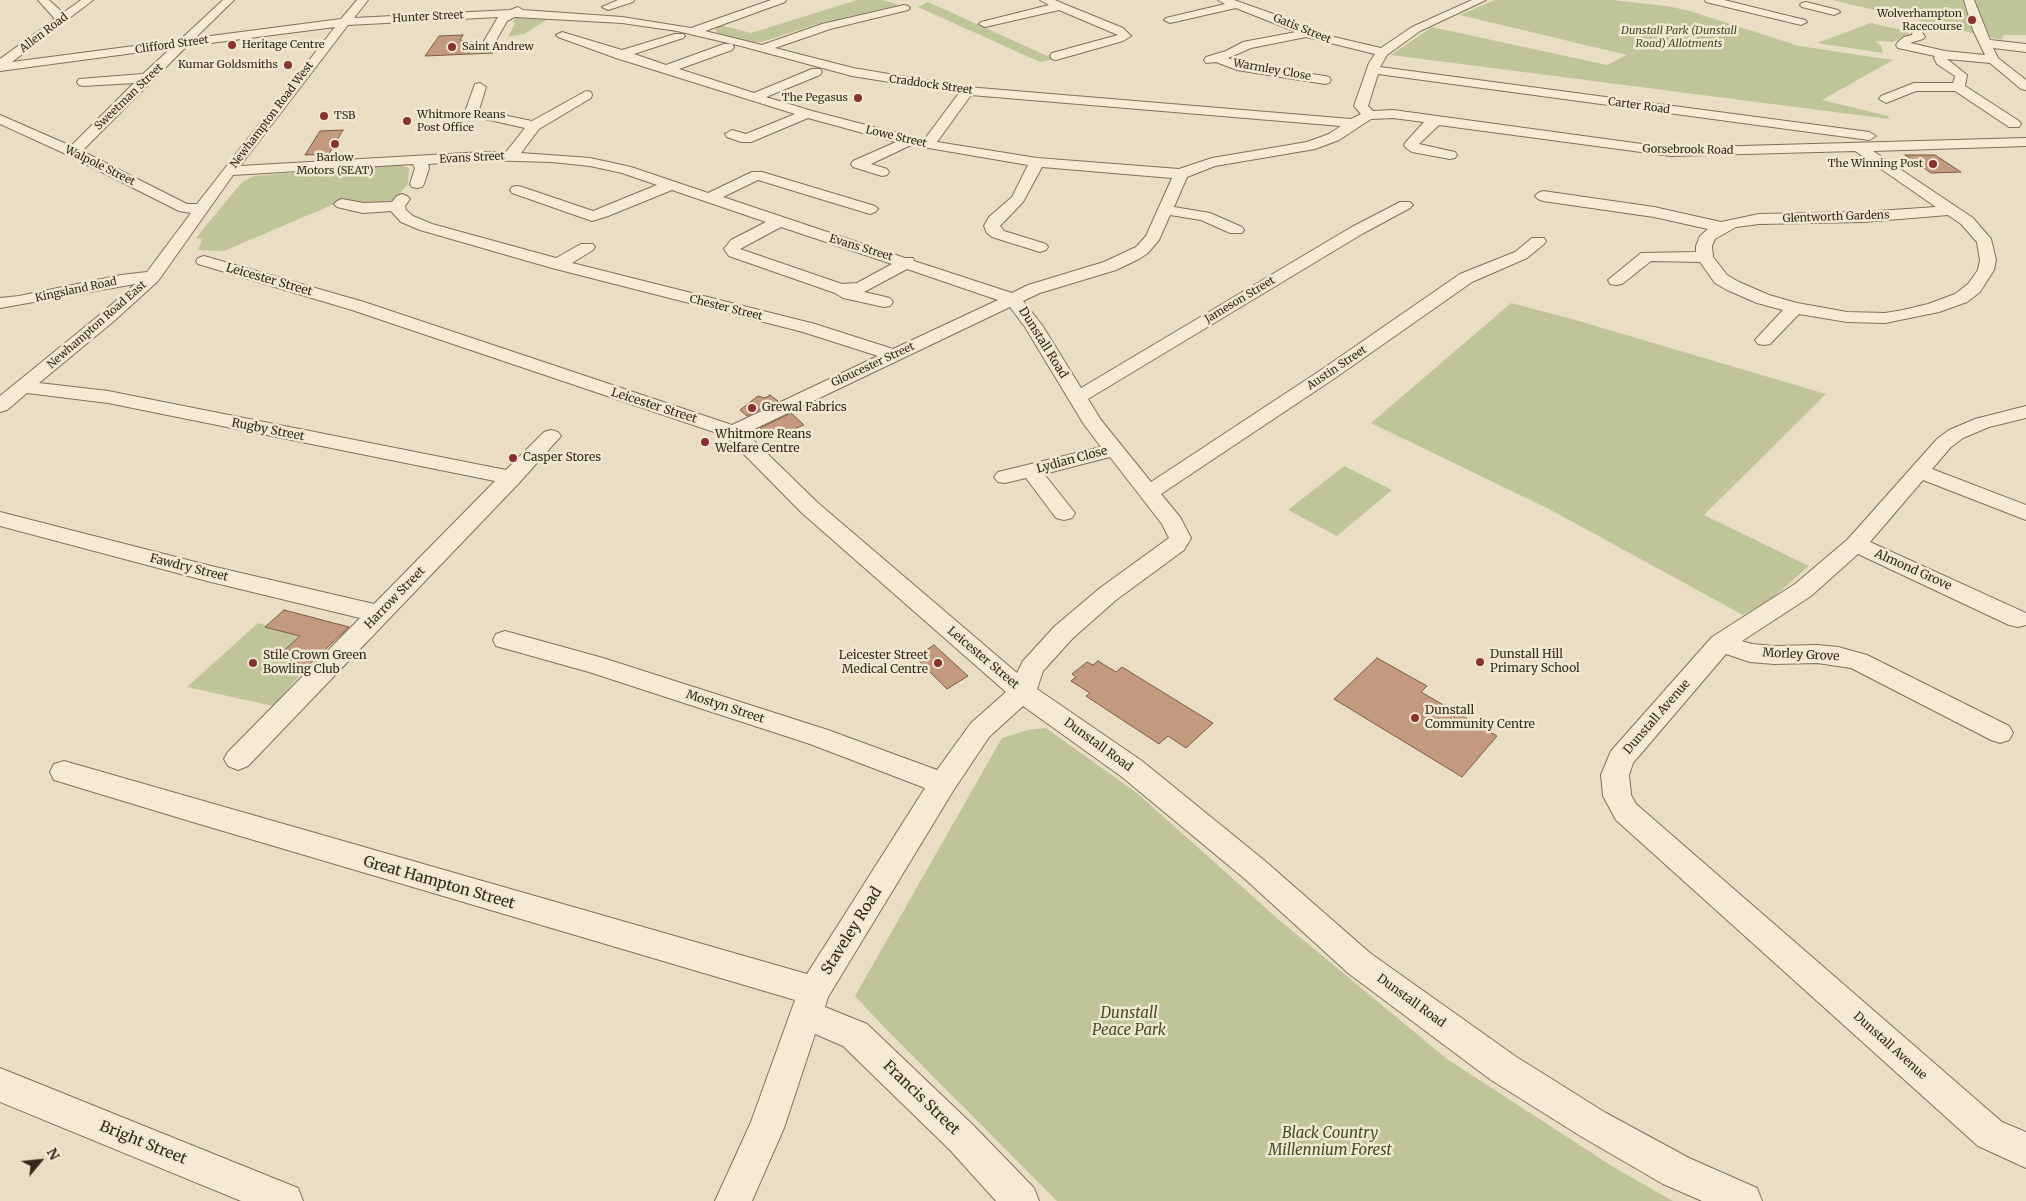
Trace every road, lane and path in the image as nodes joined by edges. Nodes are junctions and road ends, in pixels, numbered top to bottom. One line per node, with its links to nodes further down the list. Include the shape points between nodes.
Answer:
1 (43, 0): 23 (street)
2 (88, 0): 23 (street, Allen Road)
3 (229, 0): 34 (street, Sweetman Street)
4 (363, 0): 25 (street, Newhampton Road West)
5 (629, 0): 19 (street)
6 (742, 0): 17 (street)
7 (781, 0): 17 (street)
8 (1045, 0): 18 (street)
9 (1223, 0): 15 (street, Gatis Street)
10 (1479, 0): 39 (street, via 1416,29)
11 (1710, 0): 21 (street, via 1797,21)
12 (1969, 0): 32 (street)
13 (528, 4): 14 (street)
14 (513, 5): 25 (street, Hunter Street); 27 (street, Craddock Street); 33 (street)
15 (1236, 5): 24 (street); 28 (street, Gatis Street, via 1272,17)
16 (1806, 5): 21 (street)
17 (764, 6): 27 (street)
18 (1060, 6): 26 (street); 38 (street, via 1119,30 1125,36)
19 (608, 7)
20 (904, 8): 36 (street, via 826,26)
21 (1818, 10): 22 (street)
22 (1834, 12)
23 (62, 19): 45 (street, Allen Road)
24 (1170, 20)
25 (344, 22): 34 (street, Clifford Street); 79 (street, Newhampton Road West)
26 (985, 24)
27 (693, 31): 36 (street, Craddock Street)
28 (1307, 34): 39 (street, Gatis Street); 50 (street, Warmley Close, via 1247,45 1214,60)
29 (679, 36): 40 (street)
30 (565, 38): 40 (street, Lowe Street)
31 (1933, 39): 41 (street, via 1918,34 1898,45)
32 (1983, 40): 37 (street); 44 (street)
33 (490, 41)
34 (186, 43): 45 (street, Clifford Street); 49 (street, Sweetman Street)
35 (728, 47): 46 (street)
36 (764, 48): 55 (street, Craddock Street, via 852,72)
37 (2026, 48)
38 (1074, 52): 42 (street); 43 (street)
39 (1383, 52): 47 (street)
40 (620, 55): 46 (street, Lowe Street)
41 (1945, 55): 44 (street); 53 (street, via 1941,61 1961,75)
42 (1056, 56)
43 (1086, 57)
44 (1993, 60): 52 (street)
45 (0, 66)
46 (666, 69): 58 (street, Lowe Street)
47 (1373, 70): 62 (street, via 1362,106); 72 (street, Carter Road, via 1883,138)
48 (816, 72): 58 (street)
49 (146, 78): 51 (street); 74 (street, Sweetman Street)
50 (1325, 80)
51 (83, 82)
52 (2024, 84)
53 (1958, 87): 57 (street, via 1914,87); 59 (street)
54 (480, 88): 67 (street, via 472,112)
55 (967, 91): 65 (street, Craddock Street); 71 (street)
56 (586, 95): 67 (street)
57 (1888, 95)
58 (754, 97): 61 (street, Lowe Street)
59 (1988, 107): 60 (street); 66 (street)
60 (1965, 108)
61 (808, 114): 68 (street, via 746,139); 69 (street, Lowe Street)
62 (1369, 115): 64 (street, Gorsebrook Road, via 1393,114); 65 (street, Gorsebrook Road)
63 (0, 119): 74 (street, Walpole Street)
64 (1437, 120): 73 (street, Gorsebrook Road, via 1658,151); 75 (street, via 1411,144 1417,149)
65 (1354, 123): 81 (street, via 1310,146 1212,162)
66 (2014, 124)
67 (534, 126): 76 (street)
68 (732, 134)
69 (909, 140): 71 (street, Lowe Street); 80 (street, via 858,164)
70 (2026, 142): 72 (street, Gorsebrook Road)
71 (928, 144): 78 (street, Lowe Street)
72 (1904, 146): 73 (street, Gorsebrook Road)
73 (1860, 148): 92 (street)
74 (72, 152): 89 (street, Walpole Street, via 184,208)
75 (1450, 154)
76 (511, 156): 77 (street, Evans Street); 83 (street, Evans Street, via 590,162)
77 (419, 160): 79 (street, Evans Street); 82 (street, via 422,168)
78 (1037, 162): 81 (street, Lowe Street); 98 (street, via 1018,199 992,226 998,234)
79 (229, 172): 89 (street, Newhampton Road West)
80 (882, 172)
81 (1182, 174): 91 (street, Dunstall Road)
82 (417, 184)
83 (671, 185): 84 (street, via 592,216); 86 (street, Evans Street)
84 (517, 190)
85 (1543, 196): 94 (street, Glentworth Gardens, via 1654,212)
86 (709, 198): 90 (street, via 757,175); 93 (street, Evans Street)
87 (342, 204): 102 (street, Chester Street, via 363,208 400,202 399,212 407,219)
88 (1405, 205): 113 (street, Jameson Street)
89 (201, 209): 103 (street, Newhampton Road East)
90 (870, 209)
91 (1167, 210): 95 (street, via 1205,216); 106 (street, Dunstall Road, via 1153,237 1133,256 1034,289)
92 (1950, 210): 94 (street, Glentworth Gardens, via 1863,217 1759,219); 109 (street, via 1976,229 1988,250 1986,270 1981,280 1961,298 1933,308 1885,318 1847,317)
93 (778, 222): 101 (street, Evans Street); 105 (street, via 737,243 732,249 735,253)
94 (1722, 226): 99 (street, via 1708,236 1704,246)
95 (1236, 230)
96 (1526, 245): 123 (street, Austin Street, via 1521,255 1466,278)
97 (587, 246): 102 (street)
98 (1040, 247)
99 (1706, 257): 104 (street, via 1647,256); 109 (street, via 1721,279 1754,296)
100 (204, 261): 116 (street, Leicester Street, via 358,306)
101 (907, 262): 105 (street, via 860,288); 106 (street, Evans Street)
102 (558, 264): 111 (street, Chester Street, via 809,328)
103 (152, 277): 108 (street, Kingsland Road); 112 (street, Newhampton Road East)
104 (1616, 280)
105 (841, 289): 107 (street)
106 (1014, 299): 111 (street, Gloucester Street); 113 (street, Dunstall Road)
107 (884, 302)
108 (0, 303)
109 (1795, 308): 110 (street)
110 (1764, 340)
111 (893, 355): 116 (street, Gloucester Street)
112 (24, 387): 114 (street, Newhampton Road East); 122 (street, Rugby Street, via 108,396)
113 (1077, 398): 118 (street, Dunstall Road)
114 (0, 406)
115 (2026, 412): 120 (street, Dunstall Avenue, via 1982,423 1956,434 1944,443)
116 (733, 432): 132 (street, Leicester Street, via 810,508)
117 (551, 436): 122 (street, Harrow Street)
118 (1114, 450): 119 (street, Lydian Close); 123 (street, Dunstall Road)
119 (1030, 471): 121 (street, Lydian Close); 124 (street, Lydian Close)
120 (1920, 472): 125 (street); 127 (street, Dunstall Avenue)
121 (1005, 477)
122 (512, 478): 128 (street, Harrow Street)
123 (1149, 493): 132 (street, Dunstall Road, via 1178,530 1180,538 1176,545 1081,616 1032,667)
124 (1064, 513)
125 (2026, 513)
126 (0, 519): 128 (street, Fawdry Street)
127 (1856, 544): 129 (street, Almond Grove, via 1976,588); 131 (street, Dunstall Avenue, via 1803,590)
128 (379, 614): 134 (street, Harrow Street)
129 (2018, 619)
130 (505, 640): 136 (street, Mostyn Street, via 594,664 810,734)
131 (1721, 643): 133 (street, Morley Grove, via 1750,653 1831,655 1858,661 1955,720); 139 (street, Dunstall Avenue, via 1621,758 1614,775 1617,796 1626,812 1990,1134)
132 (1023, 692): 136 (street, Staveley Road, via 980,730); 143 (street, Dunstall Road, via 1126,764 1255,870 1359,963 1503,1068 1676,1171)
133 (2000, 733)
134 (238, 759)
135 (64, 772): 137 (street, Great Hampton Street)
136 (943, 783): 137 (street, Staveley Road)
137 (810, 1003): 141 (street, Staveley Road, via 766,1128); 142 (street, Francis Street, via 855,1035 962,1138)
138 (0, 1085): 140 (street, Bright Street)
139 (2026, 1150)
140 (285, 1201)
141 (733, 1201)
142 (1021, 1201)
143 (1744, 1201)

